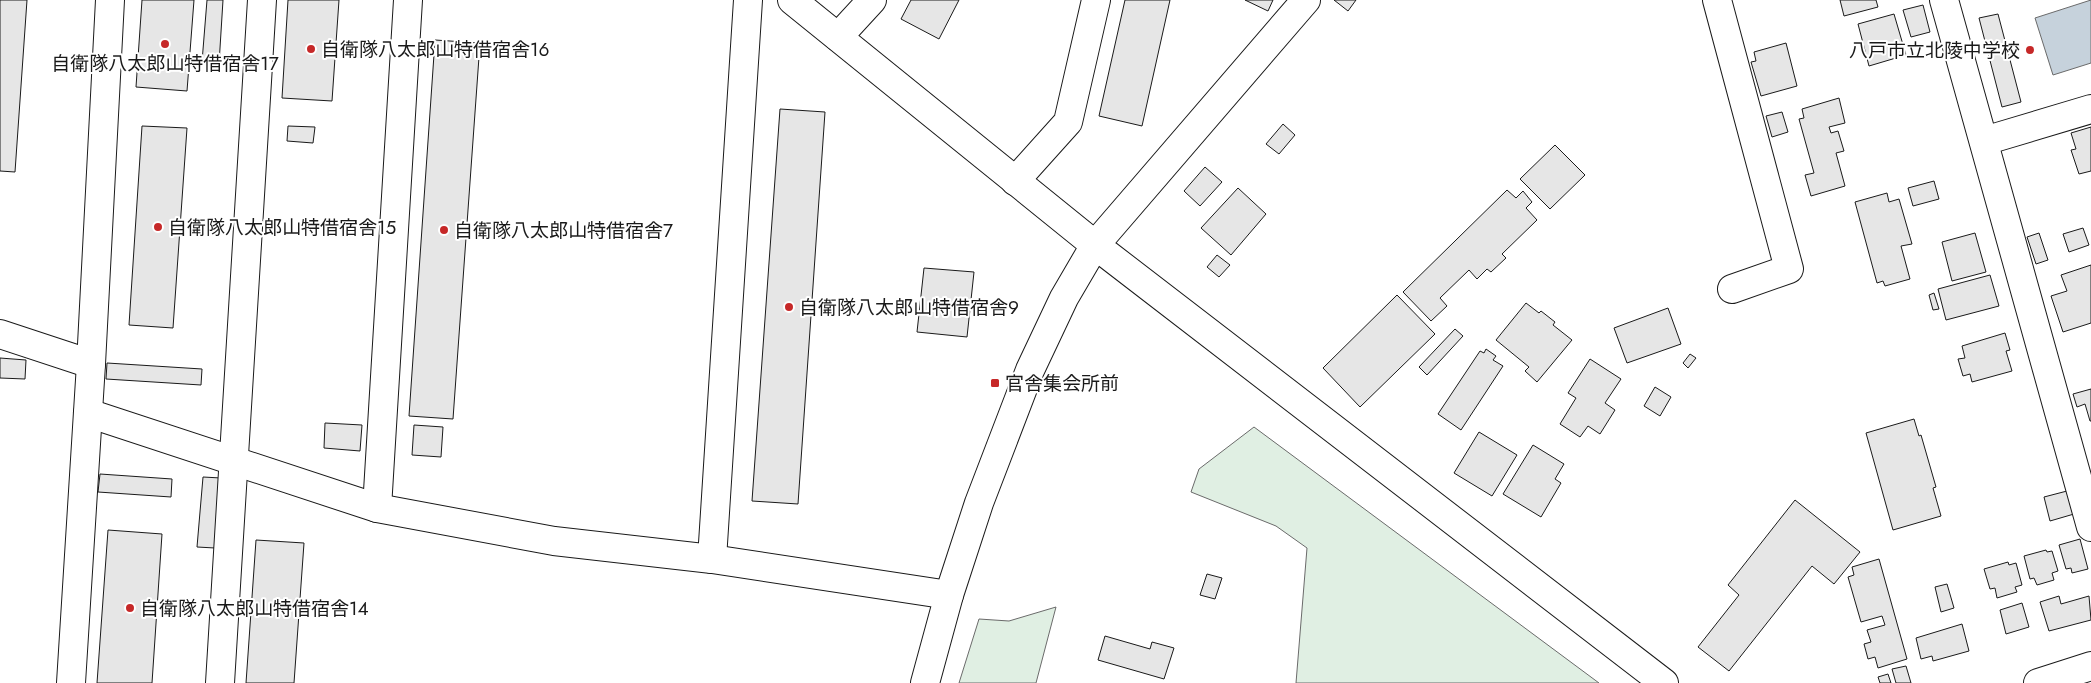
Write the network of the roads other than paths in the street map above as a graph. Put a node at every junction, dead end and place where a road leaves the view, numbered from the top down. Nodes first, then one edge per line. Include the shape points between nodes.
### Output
1 (110, 0) edge
2 (262, 0) edge
3 (408, 0) edge
4 (748, 0) edge
5 (792, 0) edge
6 (872, 0) edge
7 (1096, 0) edge
8 (1306, 0) edge
9 (1717, 0) edge
10 (1944, 0) edge
11 (838, 37) junction
12 (2091, 109) edge
13 (1984, 141) junction
14 (1015, 181) junction
15 (1095, 246) junction
16 (1732, 289) dead end
17 (0, 334) edge
18 (91, 364) junction
19 (88, 413) junction
20 (234, 462) junction
21 (377, 508) junction
22 (2091, 527) edge
23 (712, 559) junction
24 (949, 595) junction
25 (2091, 666) edge
26 (71, 683) edge
27 (220, 683) edge
28 (925, 683) edge
29 (1664, 683) edge
30 (2038, 683) edge

1 - 18 street
2 - 20 street
3 - 21 street
4 - 23 street
5 - 11 street
6 - 11 street
7 - 14 street via 1068,122
8 - 15 street
9 - 16 street via 1789,269
10 - 13 street
11 - 14 street
12 - 13 street
13 - 22 street
14 - 15 street
15 - 24 street via 1064,298 1030,370
15 - 29 street
17 - 18 street
18 - 19 street
19 - 20 street
19 - 26 street
20 - 21 street
20 - 27 street
21 - 23 street via 554,541
23 - 24 street
24 - 28 street
25 - 30 street

